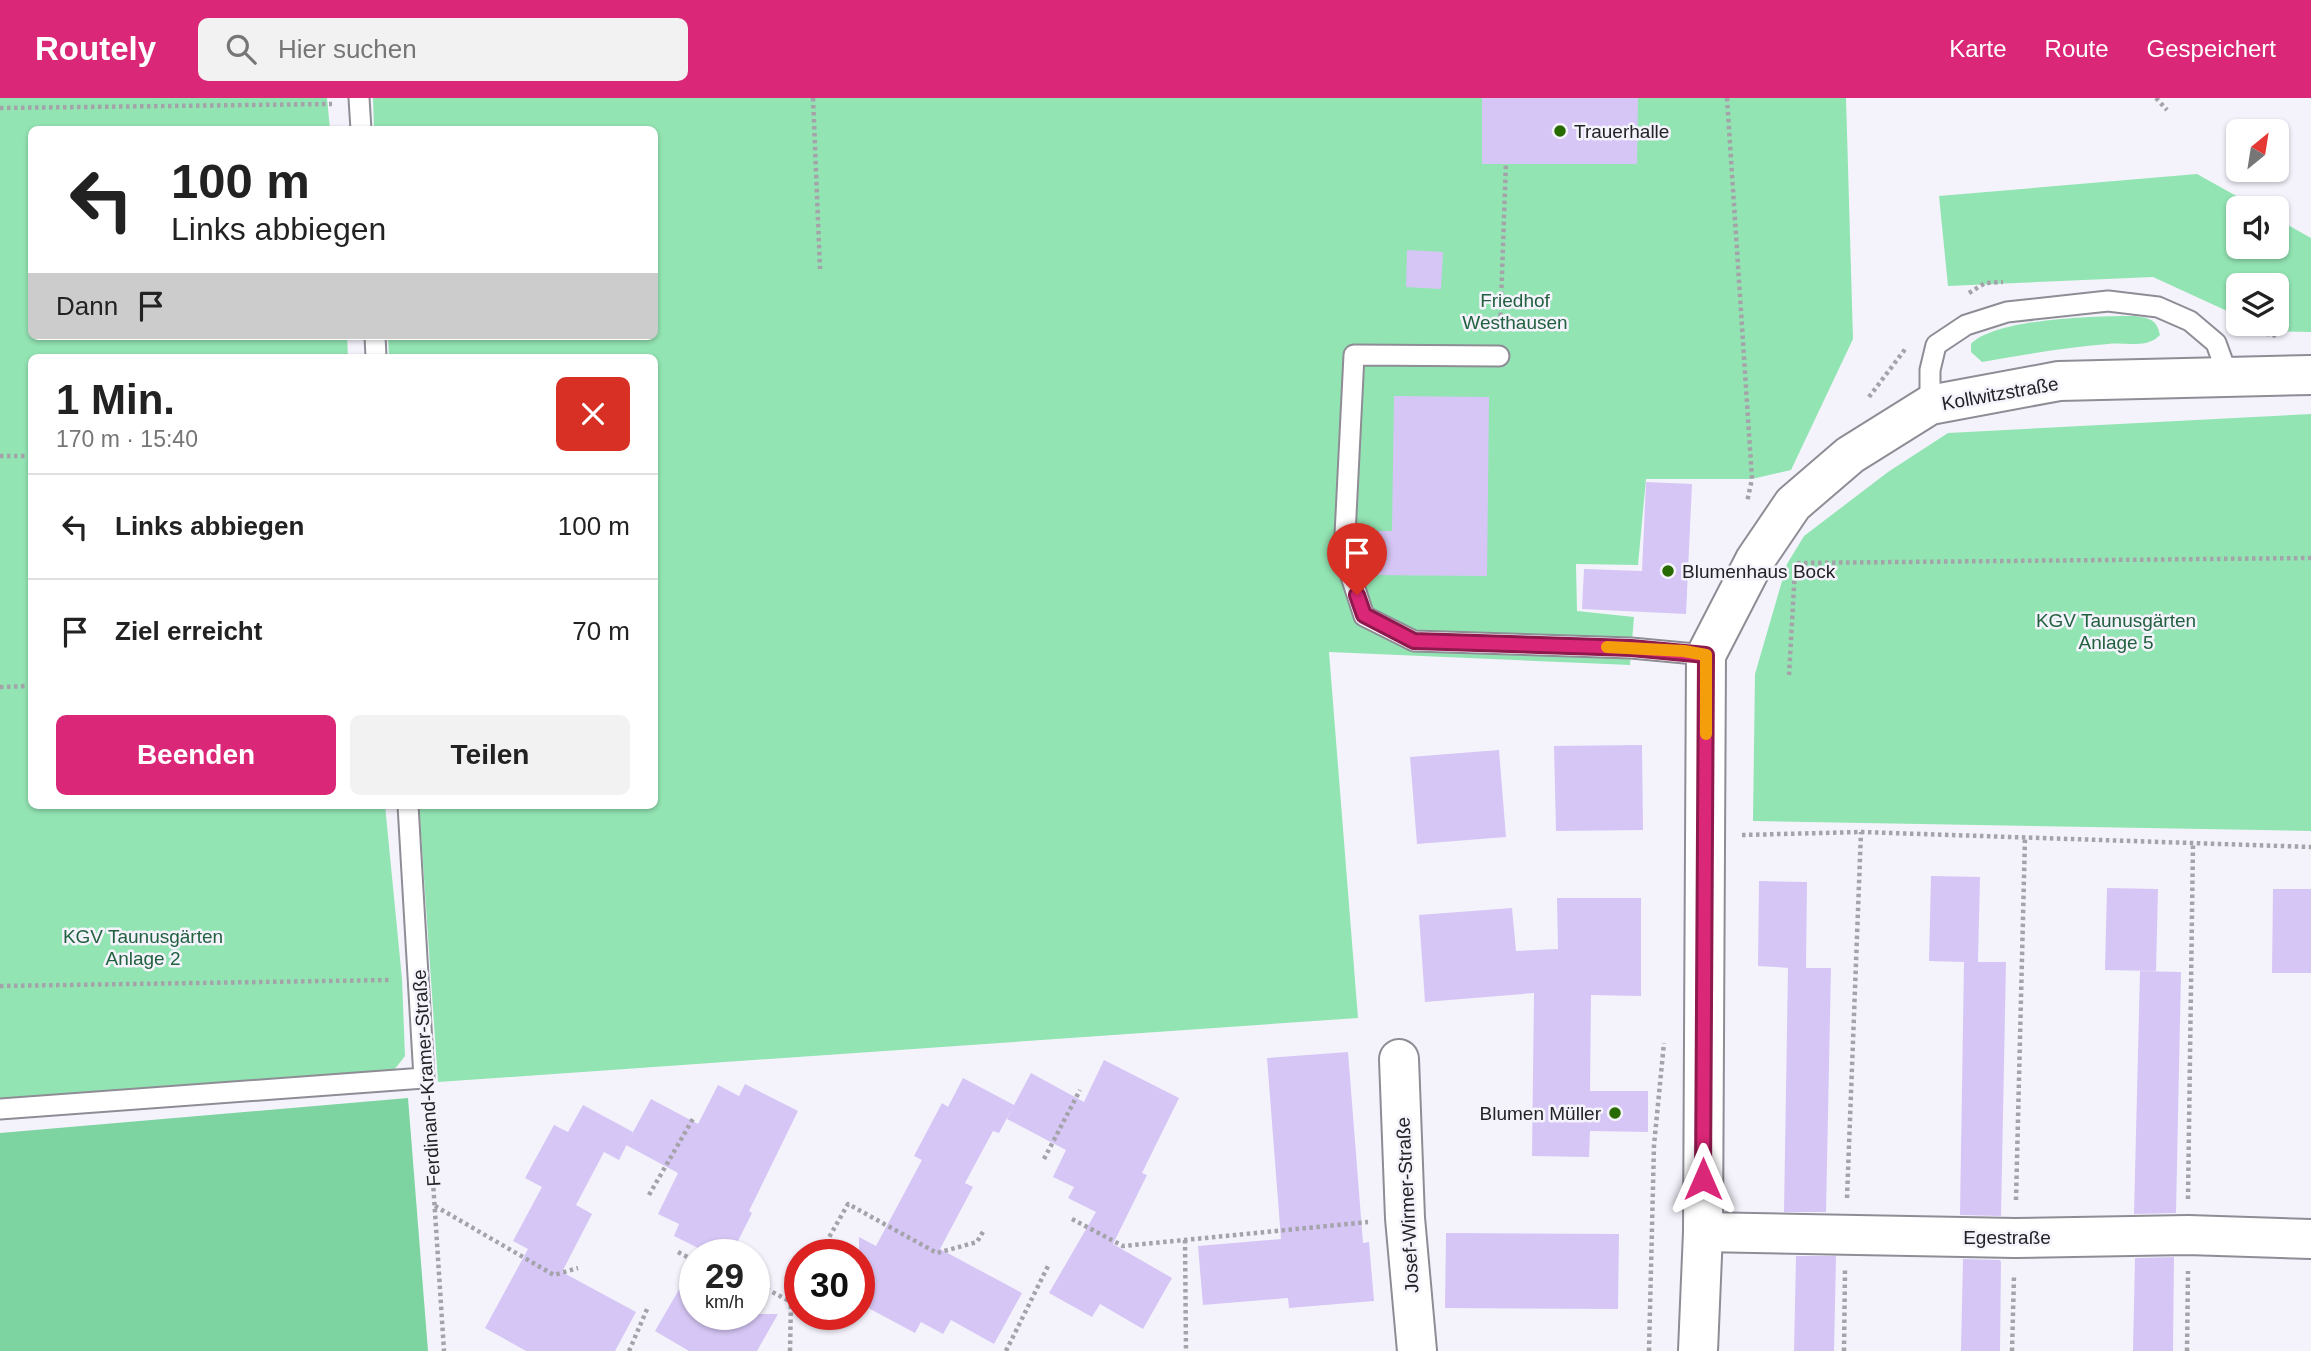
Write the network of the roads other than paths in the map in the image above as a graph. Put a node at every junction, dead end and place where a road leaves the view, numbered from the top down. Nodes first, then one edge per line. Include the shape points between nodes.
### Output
1 (359, 100) edge
2 (361, 126) edge
3 (1499, 356) road end
4 (2311, 374) edge
5 (2229, 379) junction
6 (1930, 405) junction
7 (1706, 655) junction
8 (408, 809) edge
9 (1399, 1059) dead end
10 (0, 1109) edge
11 (1703, 1232) junction
12 (2311, 1239) edge
13 (1417, 1351) edge
14 (1698, 1351) edge

1 - 2 lane
3 - 7 lane via 1354,355 1344,555 1364,615 1414,641
4 - 5 street, Kollwitzstraße
5 - 6 street, Kollwitzstraße via 2059,382
5 - 6 lane via 2216,343 2190,321 2158,307 2108,301 2060,304 1987,318 1966,325 1936,345
6 - 7 street, Kollwitzstraße via 1850,455 1793,504 1755,560
7 - 11 street, Kollwitzstraße
8 - 10 lane, Ferdinand-Kramer-Straße via 424,1078
9 - 13 street, Josef-Wirmer-Straße via 1405,1218
11 - 12 street, Egestraße
11 - 14 street, Kollwitzstraße

